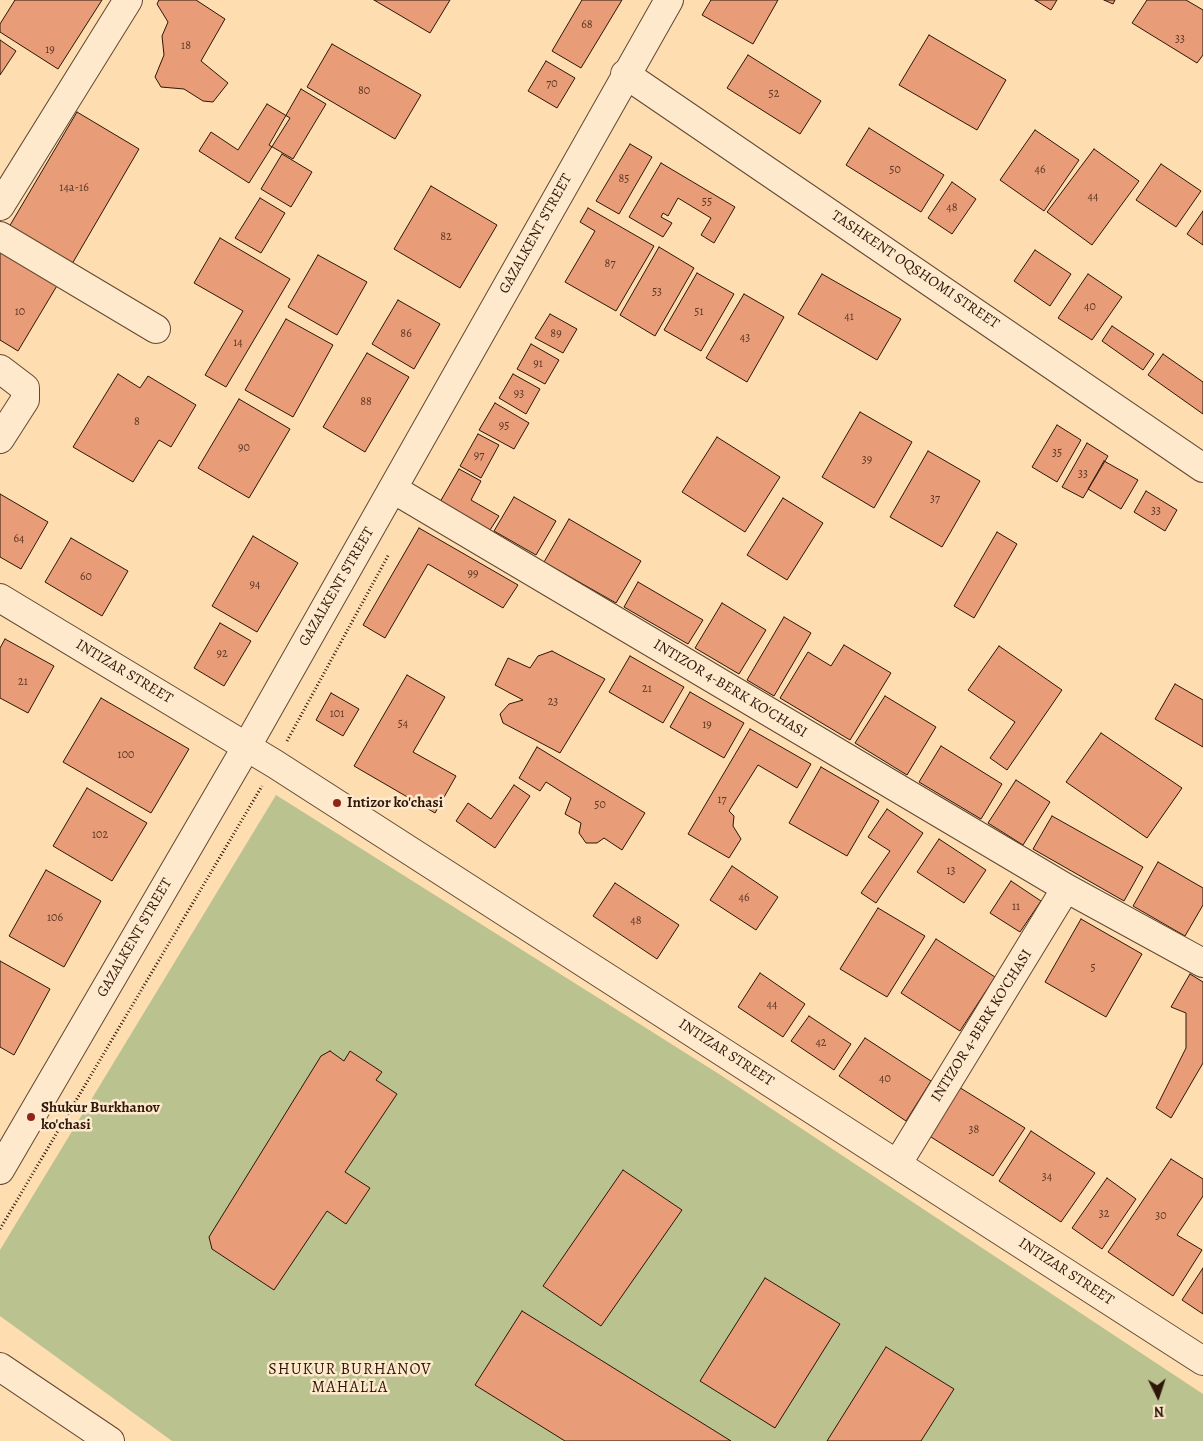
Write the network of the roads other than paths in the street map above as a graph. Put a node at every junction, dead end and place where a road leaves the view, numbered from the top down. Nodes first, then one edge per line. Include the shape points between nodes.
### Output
1 (128, 0) edge
2 (669, 0) edge
3 (625, 74) junction
4 (0, 206) edge
5 (0, 236) edge
6 (156, 329) dead end
7 (0, 369) edge
8 (0, 440) edge
9 (1203, 468) edge
10 (393, 489) junction
11 (0, 598) edge
12 (247, 746) junction
13 (1066, 888) junction
14 (1203, 963) edge
15 (898, 1163) junction
16 (0, 1170) edge
17 (1203, 1361) edge
18 (0, 1367) edge
19 (110, 1441) edge

1 - 4 street
2 - 3 street, GAZALKENT STREET
3 - 9 street, TАSHKENT OQSHOMI STREET
3 - 10 street, GAZALKENT STREET
5 - 6 street
7 - 8 street via 25,388 25,400
10 - 12 street, GAZALKENT STREET
10 - 13 street, INTIZOR 4-BERK KO'CHASI
11 - 12 street, INTIZAR STREET
12 - 15 street, INTIZАR STREET
12 - 16 street, GAZALKENT STREET
13 - 14 street, INTIZOR 4-BERK KO'CHASI
13 - 15 street, INTIZOR 4-BERK KO'CHASI
15 - 17 street, INTIZАR STREET
18 - 19 street

